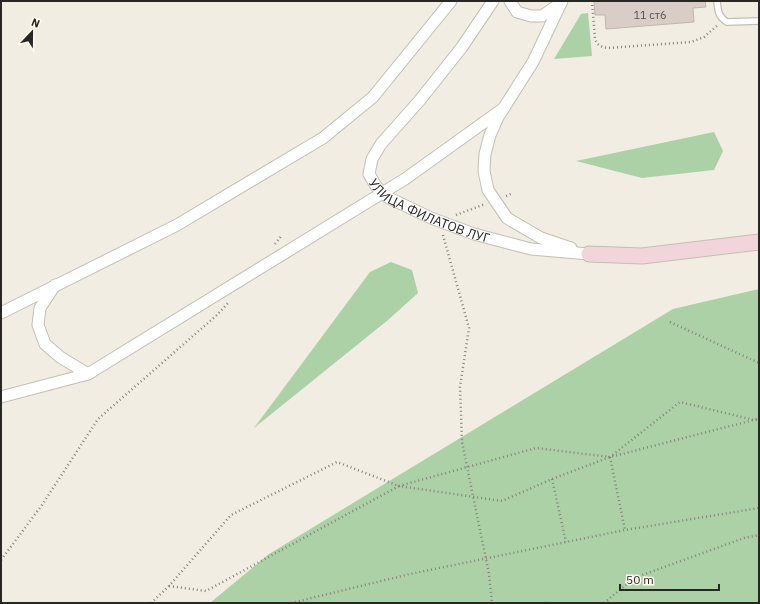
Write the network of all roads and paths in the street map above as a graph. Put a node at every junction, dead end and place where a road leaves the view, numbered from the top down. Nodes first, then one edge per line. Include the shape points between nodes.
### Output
1 (451, 1) edge
2 (493, 1) edge
3 (510, 1) edge
4 (592, 1) edge
5 (717, 1) edge
6 (562, 2) edge
7 (723, 20) junction
8 (759, 21) edge
9 (504, 108) junction
10 (513, 193) dead end
11 (495, 200) junction
12 (440, 221) junction
13 (282, 235) dead end
14 (759, 242) edge
15 (272, 248) dead end
16 (589, 254) junction
17 (56, 285) junction
18 (232, 297) dead end
19 (1, 313) edge
20 (670, 322) dead end
21 (759, 363) edge
22 (88, 374) junction
23 (1, 397) edge
24 (759, 419) edge
25 (754, 420) junction
26 (610, 457) junction
27 (467, 467) junction
28 (552, 478) junction
29 (398, 486) junction
30 (759, 508) edge
31 (625, 530) junction
32 (759, 535) edge
33 (566, 542) junction
34 (486, 559) junction
35 (1, 560) edge
36 (169, 586) junction
37 (151, 603) edge
38 (291, 603) edge
39 (492, 603) edge
40 (604, 603) edge

1 - 17 street via 373,97 323,138 177,224
2 - 12 street, УЛИЦА ФИЛАТОВ ЛУГ via 462,47 381,144 370,166 369,174 387,197
3 - 6 street via 517,12 531,16 542,16
4 - 7 path via 594,39 599,46 608,48 691,42 704,37
5 - 7 lane via 718,13
6 - 9 street, УЛИЦА ФИЛАТОВ ЛУГ via 533,62
7 - 8 lane via 732,23
9 - 11 street, УЛИЦА ФИЛАТОВ ЛУГ via 490,135 485,154 484,171 488,190
9 - 22 street via 405,178
10 - 11 path
11 - 12 path
11 - 16 street, УЛИЦА ФИЛАТОВ ЛУГ via 507,218 541,238
12 - 16 street, УЛИЦА ФИЛАТОВ ЛУГ via 474,234 531,249
12 - 27 path via 469,328 460,387 462,442
13 - 15 path
14 - 16 street, УЛИЦА ФИЛАТОВ ЛУГ via 642,256
17 - 19 street
17 - 22 street via 40,308 38,325 45,344 60,357
18 - 35 path via 217,315 98,419 42,505
20 - 21 path
22 - 23 street
24 - 25 path
25 - 26 path
25 - 26 path via 680,402
26 - 27 path via 536,448
26 - 28 path
26 - 31 path
27 - 29 path
27 - 34 path
28 - 29 path via 502,501
28 - 33 path
29 - 36 path via 206,590
29 - 36 path via 337,462 231,515
30 - 31 path
31 - 33 path
32 - 40 path via 744,538 634,578
33 - 34 path
34 - 38 path via 410,574
34 - 39 path
36 - 37 path

